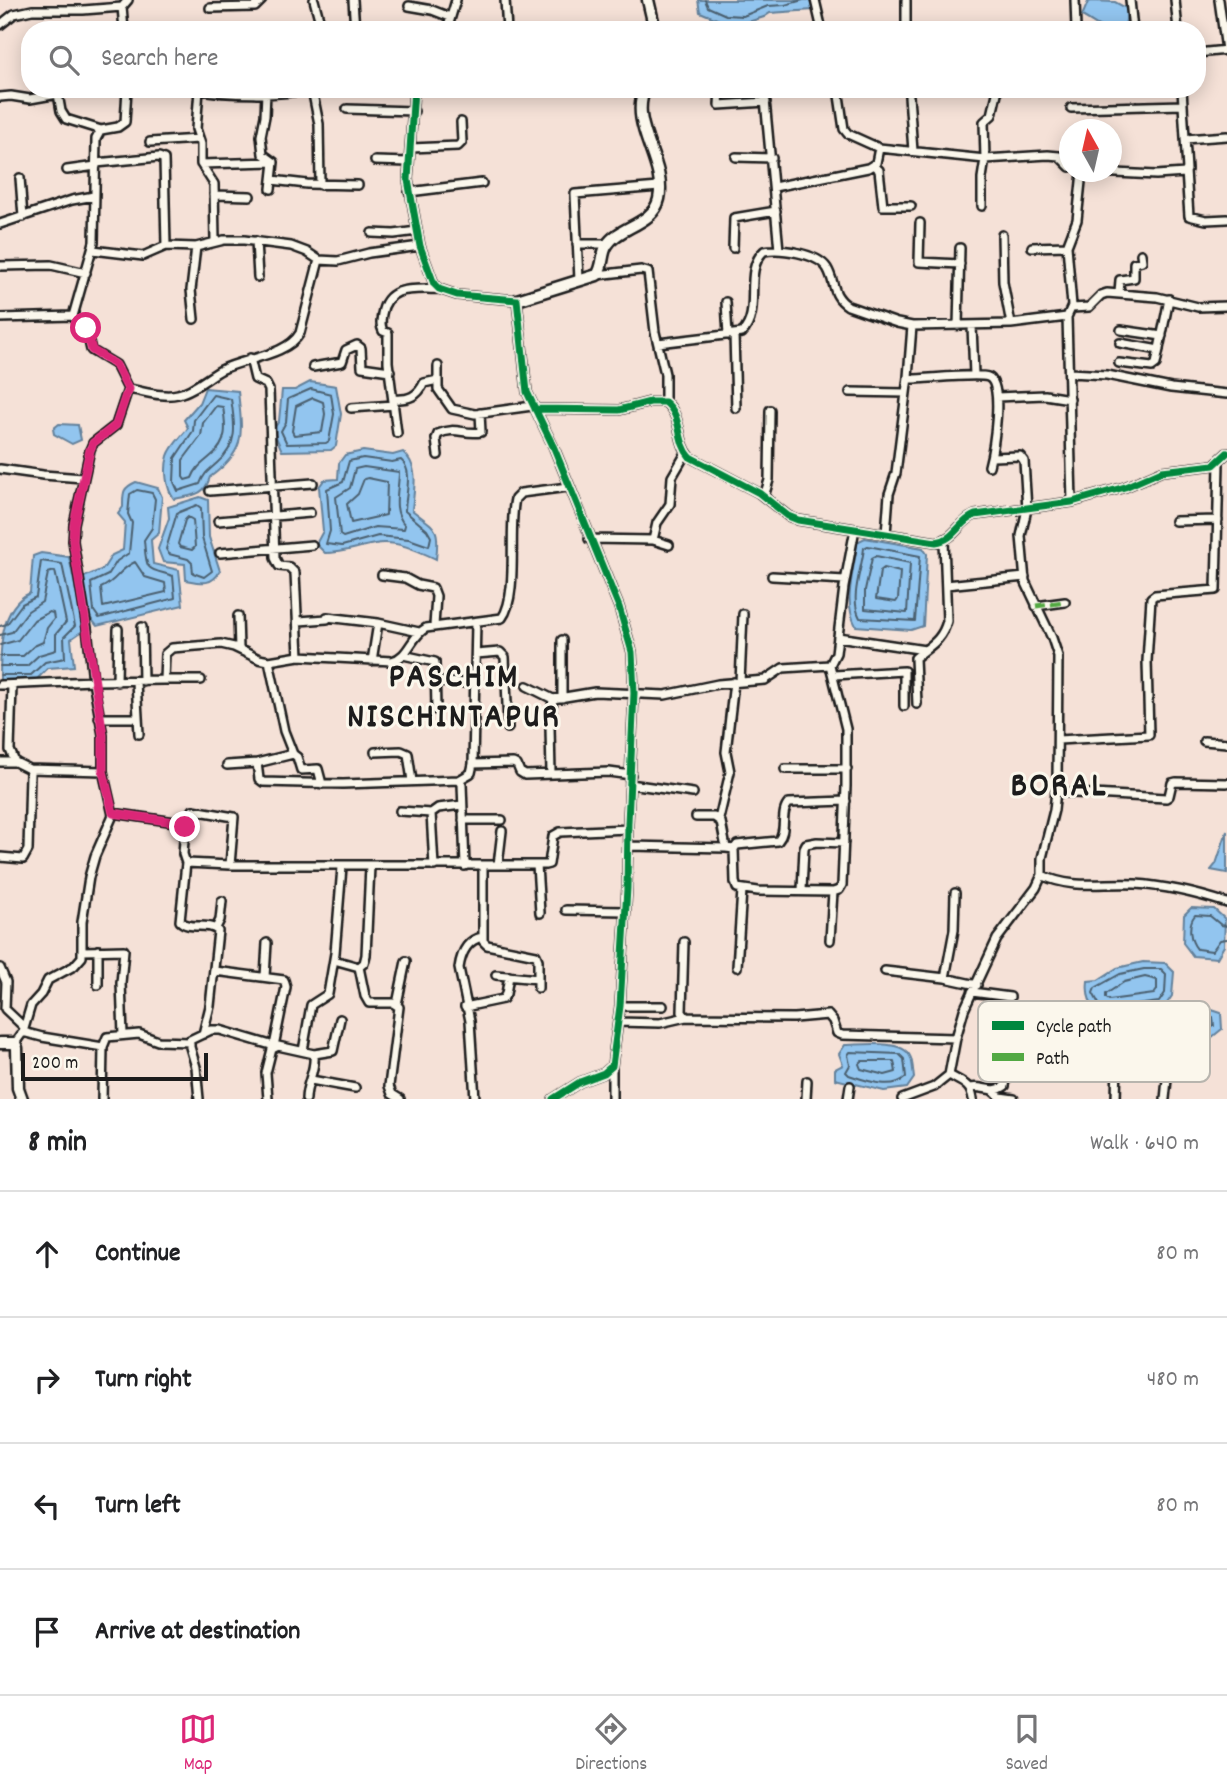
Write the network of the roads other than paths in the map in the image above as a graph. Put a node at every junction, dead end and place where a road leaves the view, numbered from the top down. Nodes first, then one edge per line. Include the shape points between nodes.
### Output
1 (262, 0) edge
2 (314, 0) edge
3 (353, 0) edge
4 (456, 0) edge
5 (506, 0) edge
6 (648, 0) edge
7 (815, 0) edge
8 (906, 0) edge
9 (1075, 0) edge
10 (1130, 0) edge
11 (1175, 0) edge
12 (1219, 0) edge
13 (125, 3) edge
14 (409, 6) dead end
15 (210, 8) dead end
16 (450, 17) junction
17 (124, 21) edge
18 (320, 21) edge
19 (354, 21) edge
20 (449, 21) edge
21 (507, 21) edge
22 (653, 21) edge
23 (820, 21) edge
24 (906, 21) edge
25 (1076, 21) edge
26 (1132, 21) edge
27 (1177, 21) edge
28 (0, 25) edge
29 (1226, 50) edge
30 (1206, 52) edge
31 (0, 97) edge
32 (21, 98) edge
33 (59, 98) edge
34 (126, 98) edge
35 (197, 98) edge
36 (265, 98) edge
37 (313, 98) edge
38 (414, 98) edge
39 (641, 98) edge
40 (719, 98) edge
41 (765, 98) edge
42 (839, 98) edge
43 (909, 98) edge
44 (996, 98) edge
45 (1183, 98) edge
46 (766, 102) junction
47 (1183, 105) junction
48 (1071, 108) dead end
49 (347, 109) dead end
50 (414, 111) junction
51 (461, 122) dead end
52 (101, 130) junction
53 (1227, 136) edge
54 (199, 139) junction
55 (1185, 139) junction
56 (150, 142) dead end
57 (411, 148) junction
58 (879, 148) junction
59 (914, 151) junction
60 (1059, 156) edge
61 (736, 158) dead end
62 (772, 159) junction
63 (985, 159) junction
64 (375, 161) dead end
65 (409, 162) junction
66 (274, 163) junction
67 (96, 164) junction
68 (201, 164) junction
69 (874, 166) junction
70 (67, 170) dead end
71 (1186, 171) junction
72 (1122, 173) edge
73 (20, 178) dead end
74 (1081, 182) edge
75 (482, 183) dead end
76 (320, 185) junction
77 (358, 185) dead end
78 (659, 187) junction
79 (774, 187) junction
80 (409, 192) junction
81 (214, 195) junction
82 (94, 196) junction
83 (250, 196) dead end
84 (911, 206) dead end
85 (982, 206) dead end
86 (776, 211) junction
87 (23, 217) junction
88 (1227, 219) edge
89 (920, 223) dead end
90 (0, 224) edge
91 (417, 231) junction
92 (372, 233) dead end
93 (1002, 236) dead end
94 (215, 241) junction
95 (256, 241) junction
96 (577, 244) junction
97 (608, 244) junction
98 (166, 246) junction
99 (420, 246) junction
100 (1067, 246) junction
101 (196, 247) junction
102 (1032, 247) dead end
103 (733, 248) dead end
104 (960, 248) dead end
105 (93, 250) junction
106 (779, 250) junction
107 (1141, 254) dead end
108 (319, 261) junction
109 (960, 264) junction
110 (0, 266) edge
111 (86, 273) junction
112 (597, 275) junction
113 (258, 277) dead end
114 (579, 280) junction
115 (439, 289) junction
116 (1119, 293) junction
117 (1169, 299) junction
118 (517, 300) junction
119 (726, 302) dead end
120 (1227, 306) edge
121 (1072, 308) junction
122 (73, 316) junction
123 (1067, 317) junction
124 (0, 318) edge
125 (194, 319) dead end
126 (1011, 324) junction
127 (912, 326) junction
128 (958, 326) junction
129 (972, 326) junction
130 (1121, 330) dead end
131 (731, 335) junction
132 (1162, 336) junction
133 (658, 343) junction
134 (1120, 343) dead end
135 (1159, 350) junction
136 (250, 358) junction
137 (1119, 363) dead end
138 (438, 366) dead end
139 (313, 367) dead end
140 (390, 371) junction
141 (1070, 373) junction
142 (974, 375) junction
143 (908, 377) junction
144 (438, 380) junction
145 (128, 389) junction
146 (850, 392) dead end
147 (906, 393) junction
148 (1227, 394) edge
149 (997, 397) junction
150 (1070, 399) junction
151 (394, 402) junction
152 (665, 402) junction
153 (533, 407) junction
154 (351, 408) dead end
155 (736, 408) dead end
156 (770, 410) dead end
157 (480, 414) junction
158 (397, 433) dead end
159 (686, 453) junction
160 (1227, 453) edge
161 (438, 455) dead end
162 (1219, 463) junction
163 (0, 469) edge
164 (83, 478) junction
165 (313, 482) dead end
166 (271, 485) junction
167 (568, 487) junction
168 (210, 491) dead end
169 (764, 497) junction
170 (1072, 502) junction
171 (1027, 509) junction
172 (310, 513) dead end
173 (273, 517) junction
174 (1218, 520) junction
175 (218, 521) dead end
176 (1175, 521) dead end
177 (855, 529) junction
178 (886, 534) junction
179 (589, 539) junction
180 (653, 540) junction
181 (943, 541) junction
182 (312, 545) dead end
183 (668, 545) dead end
184 (275, 548) junction
185 (220, 553) dead end
186 (382, 575) dead end
187 (772, 576) dead end
188 (1025, 577) junction
189 (845, 580) junction
190 (946, 586) junction
191 (1065, 602) dead end
192 (1036, 606) junction
193 (743, 614) dead end
194 (238, 616) dead end
195 (299, 621) junction
196 (476, 622) junction
197 (378, 623) junction
198 (434, 626) junction
199 (142, 627) dead end
200 (118, 629) dead end
201 (419, 632) junction
202 (838, 637) junction
203 (562, 640) dead end
204 (239, 649) junction
205 (925, 650) junction
206 (477, 654) junction
207 (403, 655) junction
208 (299, 656) junction
209 (270, 661) junction
210 (372, 661) junction
211 (830, 665) junction
212 (834, 675) junction
213 (164, 680) junction
214 (201, 680) dead end
215 (93, 681) junction
216 (117, 681) junction
217 (140, 681) junction
218 (437, 682) junction
219 (737, 682) junction
220 (475, 683) junction
221 (0, 685) edge
222 (12, 685) junction
223 (527, 686) dead end
224 (634, 693) junction
225 (562, 698) junction
226 (553, 699) junction
227 (917, 704) dead end
228 (904, 706) dead end
229 (436, 710) dead end
230 (99, 718) junction
231 (138, 718) junction
232 (508, 728) dead end
233 (139, 734) dead end
234 (1058, 740) junction
235 (1204, 741) dead end
236 (1227, 743) edge
237 (375, 752) dead end
238 (293, 754) junction
239 (0, 762) edge
240 (15, 762) junction
241 (257, 763) junction
242 (473, 764) junction
243 (227, 765) dead end
244 (29, 769) junction
245 (785, 769) dead end
246 (847, 769) junction
247 (103, 771) junction
248 (551, 774) junction
249 (631, 779) junction
250 (459, 780) junction
251 (412, 781) junction
252 (1227, 783) edge
253 (322, 784) junction
254 (1056, 792) junction
255 (694, 793) dead end
256 (846, 801) junction
257 (462, 805) junction
258 (193, 810) dead end
259 (400, 811) dead end
260 (113, 813) junction
261 (431, 813) junction
262 (696, 817) dead end
263 (719, 819) junction
264 (463, 820) junction
265 (502, 820) dead end
266 (628, 829) junction
267 (502, 831) dead end
268 (844, 843) junction
269 (629, 846) junction
270 (730, 848) junction
271 (0, 857) edge
272 (186, 863) junction
273 (230, 865) junction
274 (498, 865) junction
275 (537, 865) junction
276 (370, 866) junction
277 (434, 866) junction
278 (465, 866) junction
279 (483, 866) junction
280 (342, 867) junction
281 (1042, 875) junction
282 (742, 890) junction
283 (802, 890) junction
284 (834, 892) junction
285 (955, 893) dead end
286 (222, 901) dead end
287 (1227, 903) edge
288 (566, 909) dead end
289 (625, 911) junction
290 (540, 913) dead end
291 (216, 928) junction
292 (482, 937) junction
293 (830, 940) dead end
294 (684, 942) dead end
295 (267, 943) dead end
296 (98, 950) junction
297 (83, 951) junction
298 (334, 960) junction
299 (406, 961) dead end
300 (359, 967) junction
301 (737, 967) dead end
302 (0, 968) edge
303 (215, 971) junction
304 (885, 971) dead end
305 (496, 975) dead end
306 (509, 976) junction
307 (265, 977) junction
308 (945, 978) junction
309 (98, 985) dead end
310 (977, 985) junction
311 (972, 992) junction
312 (1010, 997) dead end
313 (397, 1004) junction
314 (620, 1006) junction
315 (663, 1006) dead end
316 (465, 1007) junction
317 (685, 1017) junction
318 (340, 1019) dead end
319 (618, 1022) junction
320 (23, 1030) junction
321 (203, 1034) junction
322 (123, 1035) junction
323 (956, 1038) junction
324 (190, 1042) junction
325 (0, 1043) edge
326 (15, 1043) junction
327 (274, 1046) junction
328 (103, 1047) junction
329 (303, 1051) junction
330 (314, 1054) junction
331 (612, 1066) junction
332 (949, 1075) junction
333 (311, 1080) junction
334 (807, 1081) dead end
335 (1006, 1082) edge
336 (850, 1086) dead end
337 (355, 1088) dead end
338 (971, 1088) junction
339 (993, 1091) junction
340 (22, 1099) edge
341 (102, 1099) edge
342 (199, 1099) edge
343 (268, 1099) edge
344 (306, 1099) edge
345 (400, 1099) edge
346 (475, 1099) edge
347 (553, 1099) edge
348 (612, 1099) edge
349 (806, 1099) edge
350 (848, 1099) edge
351 (902, 1099) edge
352 (973, 1099) edge
353 (1014, 1099) edge

1 - 15 street via 254,7
2 - 18 street
3 - 19 street
4 - 16 street
5 - 21 street
6 - 22 main road
7 - 23 street
8 - 24 street
9 - 25 street
10 - 26 street
11 - 27 street
12 - 29 street
13 - 17 street
13 - 28 street via 83,10 32,10 14,14
14 - 16 street
16 - 20 street
29 - 30 street
31 - 32 street
33 - 52 street via 66,119
34 - 52 street via 125,122
35 - 54 street
36 - 66 street via 260,144 262,154
37 - 76 street via 319,124
38 - 50 street
39 - 78 main road
40 - 46 street via 719,106
41 - 46 street
42 - 58 street via 844,129
43 - 59 street
44 - 63 street via 985,122
45 - 47 street
46 - 62 street
47 - 48 street
47 - 55 street
49 - 50 street
50 - 57 street
51 - 57 street via 458,146
52 - 67 street via 96,139
53 - 55 street
54 - 56 street
54 - 68 street
55 - 71 street
57 - 65 street
58 - 59 street
58 - 69 street
59 - 63 street
60 - 63 street
61 - 62 street
62 - 79 street
63 - 85 street
64 - 65 street
65 - 80 street
66 - 68 street
66 - 76 street via 272,184
67 - 70 street
67 - 82 street
67 - 98 street via 164,159
68 - 81 street via 213,179
69 - 79 street
69 - 84 street via 879,170 883,206
71 - 72 street
71 - 88 street via 1189,216
73 - 87 street
74 - 100 street via 1078,216
75 - 80 street
76 - 77 street
78 - 96 street via 575,194
78 - 97 main road via 655,209
79 - 86 street
80 - 91 street
81 - 83 street
81 - 94 street
82 - 87 street
82 - 105 street
86 - 103 street via 734,218
86 - 106 street
87 - 90 street
89 - 109 street via 919,262
91 - 92 street
91 - 99 street
93 - 126 street via 1003,282
94 - 95 street
94 - 101 street
95 - 108 street via 291,246
95 - 113 street
96 - 97 street
96 - 114 street
97 - 112 main road
98 - 101 street
98 - 105 street via 138,256
99 - 108 street
99 - 115 street
100 - 102 street
100 - 121 street
101 - 125 street via 191,290
104 - 109 street
105 - 111 street
106 - 127 street via 826,265 834,290 848,306
106 - 131 street via 759,256 748,325 742,333
107 - 116 street via 1142,261 1134,262 1134,278 1120,280
108 - 136 street via 298,337 277,352
109 - 128 street
110 - 111 street via 51,265
111 - 122 street
112 - 114 main road
112 - 133 street via 648,272
114 - 118 main road
115 - 118 street
115 - 140 street via 403,291 385,300 380,325 388,333
116 - 117 street
116 - 121 street via 1104,293 1088,307
117 - 120 street via 1198,307
117 - 132 street
118 - 153 street via 525,380
119 - 131 street
121 - 123 street
122 - 124 street
122 - 145 street via 86,328 92,350 116,365
123 - 126 street
123 - 141 street
126 - 129 street
127 - 128 street
127 - 143 street
128 - 129 street
129 - 142 street
130 - 132 street
131 - 133 street
131 - 155 street
132 - 135 street
133 - 152 street
134 - 135 street
135 - 137 street via 1152,367
136 - 145 street via 178,394
136 - 166 street via 255,379 269,390
138 - 144 street
139 - 140 street via 342,362 346,350 358,345 362,367
140 - 151 street
141 - 148 street
141 - 150 street
142 - 143 street
142 - 149 street via 992,380
143 - 147 street
144 - 151 street via 424,383 420,392
144 - 157 street via 439,392 449,407
145 - 164 street via 116,425 93,443
146 - 147 street
147 - 178 street
149 - 150 street
149 - 171 street via 990,462 1022,457
150 - 170 street
151 - 154 street
151 - 158 street
152 - 153 street via 619,410
152 - 159 street via 673,408
153 - 157 street
153 - 167 street
156 - 169 street
157 - 161 street via 481,432 450,429 438,434
159 - 169 street
159 - 180 street via 672,477 670,504 657,523
160 - 162 street
162 - 170 street via 1162,471
162 - 174 street
163 - 164 street
164 - 215 street via 73,541
165 - 166 street
166 - 168 street
166 - 173 street
167 - 179 street
167 - 196 street via 521,493 515,499 506,612 502,618
169 - 177 street via 798,520
170 - 171 street
171 - 181 street via 971,516
171 - 188 street via 1021,536
172 - 173 street
173 - 175 street
173 - 184 street
174 - 176 street
174 - 234 street via 1216,590 1151,598 1149,735
177 - 178 street
177 - 189 street
178 - 181 street
179 - 180 street
179 - 224 street via 630,643
180 - 183 street
181 - 190 street
182 - 184 street
184 - 185 street
184 - 195 street via 276,563 295,573
186 - 198 street via 433,588
187 - 189 street
188 - 190 street
188 - 192 street
189 - 202 street
190 - 205 street via 944,633
191 - 192 street
192 - 234 street via 1058,656
193 - 219 street
194 - 204 street
195 - 197 street via 327,618
195 - 208 street
196 - 198 street
196 - 206 street
197 - 201 street
197 - 210 street
198 - 201 street
199 - 217 street
200 - 216 street
201 - 207 street
202 - 205 street
202 - 211 street
203 - 225 street
204 - 209 street
204 - 213 street via 221,644 172,648 165,654
205 - 227 street via 914,662
206 - 220 street
206 - 232 street via 500,652 505,657
207 - 210 street via 392,662
207 - 218 street via 435,662
208 - 209 street
208 - 210 street
209 - 238 street
211 - 212 street
211 - 219 street via 783,668 765,680
212 - 228 street via 904,671
212 - 246 street via 846,729
213 - 214 street
213 - 217 street
215 - 216 street
215 - 222 street
215 - 230 street
216 - 217 street
217 - 231 street
218 - 220 street
218 - 229 street
219 - 224 street via 665,695
219 - 263 street via 726,752 730,772
220 - 242 street
221 - 222 street
222 - 240 street via 10,750
223 - 226 street
224 - 225 street via 595,692
224 - 249 street
225 - 226 street
226 - 248 street
230 - 231 street
230 - 247 street
231 - 233 street
234 - 254 street
235 - 236 street
237 - 251 street via 408,754
238 - 241 street
238 - 253 street via 301,770 318,769
239 - 240 street
240 - 244 street
241 - 243 street
241 - 253 street via 263,782
242 - 248 street via 513,763 525,775
242 - 250 street via 471,773
244 - 247 street
244 - 271 street via 26,857
245 - 246 street
246 - 256 street
247 - 260 street
248 - 249 street via 609,772
249 - 255 street
249 - 266 street
250 - 251 street
250 - 257 street
251 - 253 street
252 - 254 street via 1175,782 1169,796 1163,798
254 - 281 street
256 - 268 street
256 - 270 street via 789,803 778,841
257 - 261 street
257 - 264 street
258 - 273 street via 234,817
259 - 261 street
260 - 272 street via 184,825
260 - 297 street via 91,865 82,922
261 - 277 street
262 - 263 street
263 - 270 street
264 - 265 street
264 - 278 street
266 - 269 street
266 - 275 street via 553,835 549,864
267 - 274 street
268 - 283 street via 806,844
268 - 284 street via 842,885
269 - 270 street
269 - 289 street
270 - 282 street via 735,882
272 - 273 street
272 - 291 street via 180,921 186,926
273 - 280 street
274 - 275 street
274 - 279 street
275 - 290 street
276 - 277 street
276 - 280 street
276 - 300 street via 366,955
277 - 278 street
278 - 279 street
279 - 292 street
280 - 298 street
281 - 287 street via 1067,884 1184,889
281 - 310 street via 1001,933
282 - 283 street
282 - 301 street
283 - 284 street
284 - 293 street
285 - 308 street
286 - 291 street
288 - 289 street
289 - 314 street
291 - 303 street
292 - 306 street via 487,945 536,955 538,983
292 - 316 street via 469,943 460,959
294 - 317 street via 681,1012
295 - 307 street
296 - 297 street
296 - 309 street
296 - 322 street via 122,949 125,953
297 - 320 street via 78,963 48,980 31,1005
298 - 300 street
298 - 329 street via 327,996 311,1005
299 - 313 street
300 - 313 street via 369,1003
302 - 320 street via 6,982 5,1009
303 - 307 street
303 - 321 street
304 - 308 street
305 - 306 street
306 - 316 street via 503,999
307 - 327 street via 286,984
308 - 310 street
310 - 311 street
311 - 312 street
311 - 323 street
313 - 345 street via 400,1011 389,1086
314 - 315 street
314 - 319 street
316 - 346 street
317 - 319 street via 660,1023
317 - 323 street via 828,1015 842,1035
318 - 330 street via 332,1051
319 - 331 street
320 - 326 street
320 - 328 street
321 - 324 street
321 - 327 street via 223,1030
322 - 324 street
322 - 328 street via 107,1037
323 - 332 street
324 - 342 street
325 - 326 main road
326 - 340 main road
327 - 329 street
327 - 343 street via 265,1073
328 - 341 street
329 - 330 street
330 - 333 street
331 - 347 street
331 - 348 street
332 - 338 street
332 - 351 street via 934,1087
333 - 337 street
333 - 344 street
334 - 349 street
335 - 339 street
336 - 350 street
338 - 339 street
338 - 352 street
339 - 353 street

